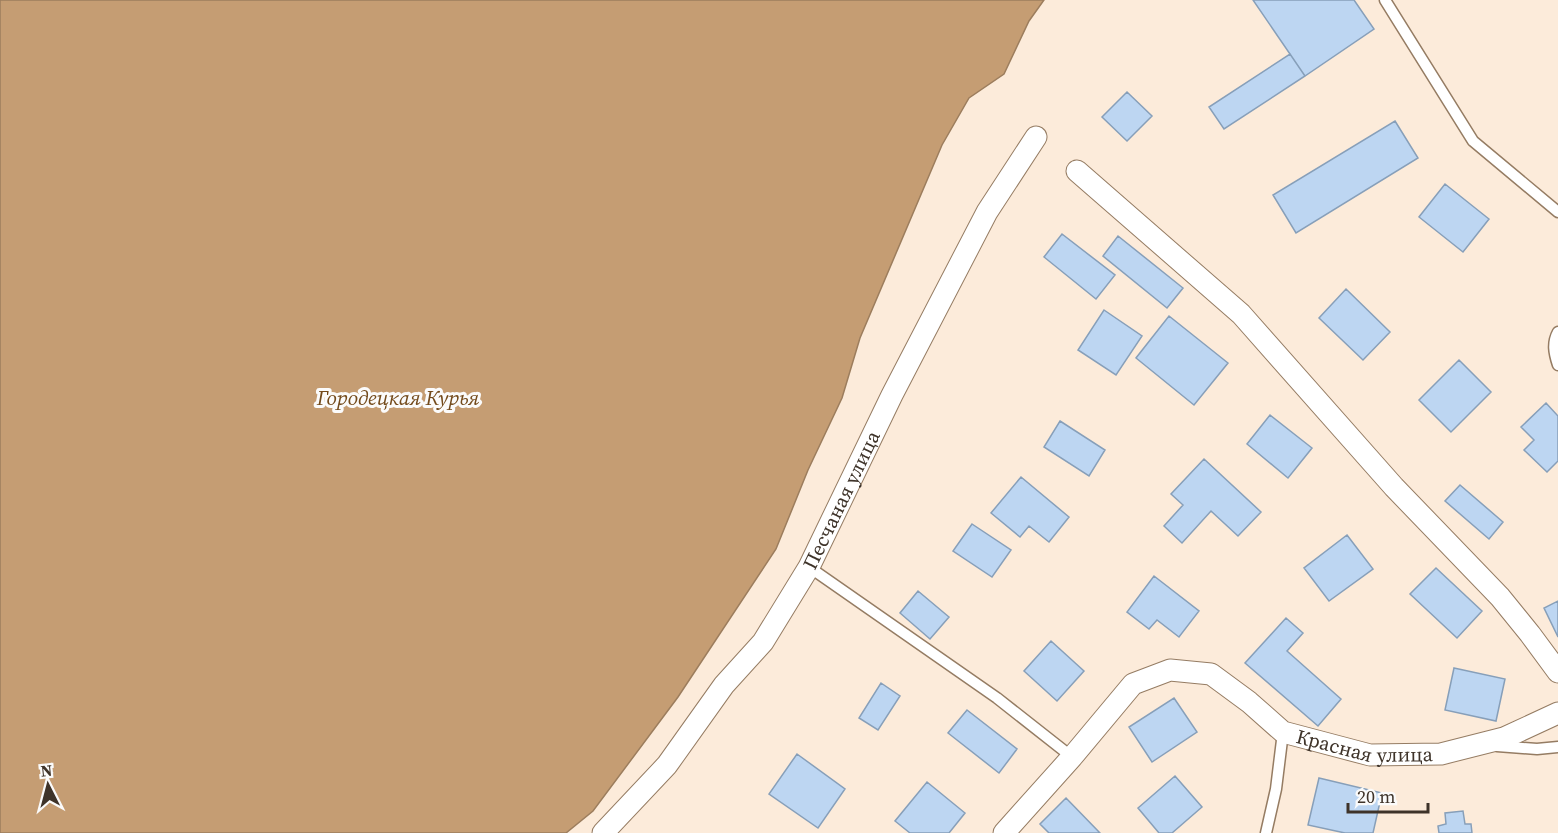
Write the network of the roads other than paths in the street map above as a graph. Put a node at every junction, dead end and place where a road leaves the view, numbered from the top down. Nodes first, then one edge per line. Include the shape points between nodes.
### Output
1 (1385, 0) edge
2 (1036, 137) dead end
3 (1077, 171) dead end
4 (1558, 212) edge
5 (1558, 332) edge
6 (1558, 365) edge
7 (809, 567) junction
8 (1558, 672) edge
9 (1558, 713) edge
10 (1283, 732) junction
11 (1479, 744) junction
12 (1558, 747) edge
13 (1072, 757) junction
14 (603, 833) edge
15 (1004, 833) edge
16 (1266, 833) edge

1 - 4 lane via 1473,141
2 - 7 street, Песчаная улица via 987,212
3 - 8 street via 1241,314 1394,487 1500,597
5 - 6 lane via 1553,352
7 - 13 lane via 997,698
7 - 14 street, Песчаная улица via 763,642 724,685 667,765
9 - 11 street, Красная улица via 1504,738
10 - 11 street, Красная улица via 1370,755 1441,754
10 - 13 street, Красная улица via 1211,674 1170,670 1133,684
10 - 16 lane
11 - 12 lane
13 - 15 street, Красная улица

